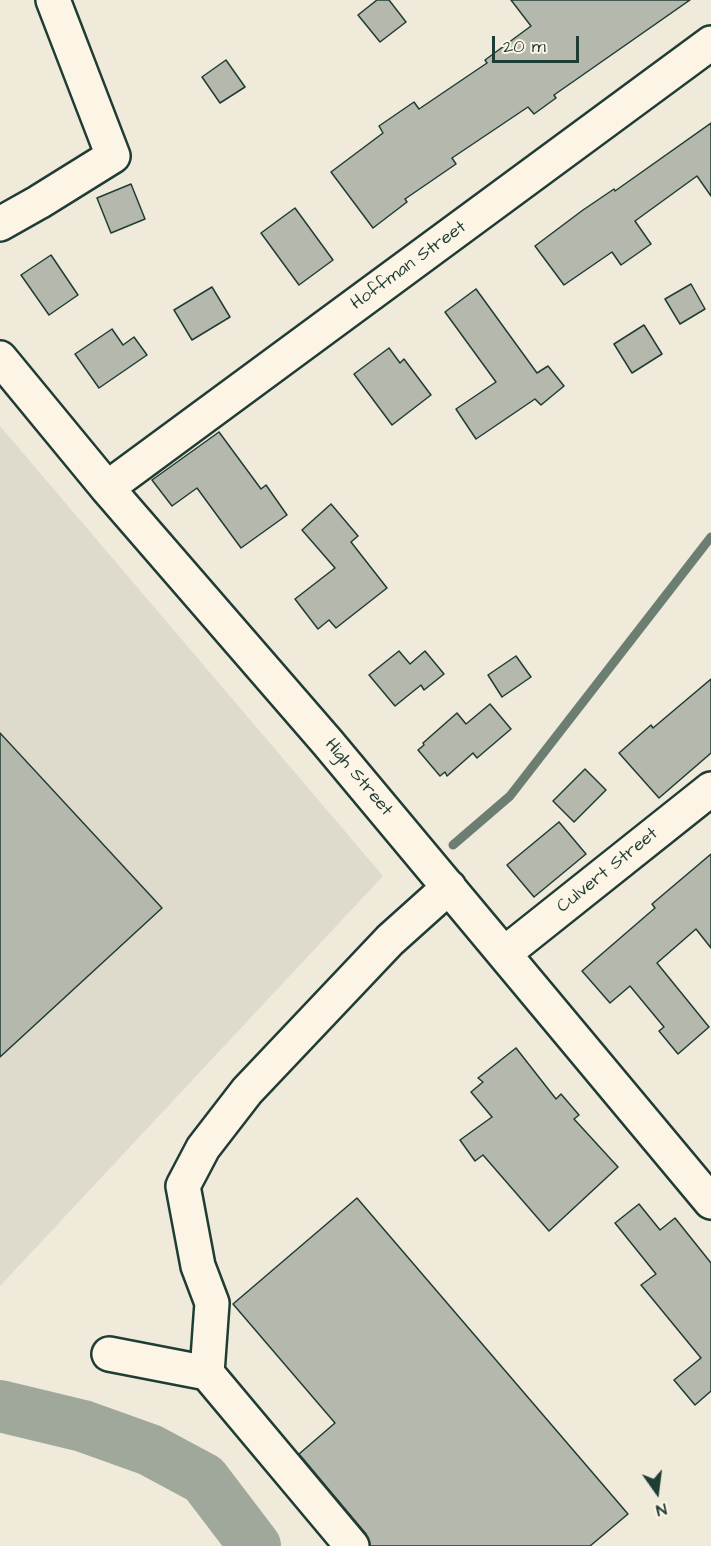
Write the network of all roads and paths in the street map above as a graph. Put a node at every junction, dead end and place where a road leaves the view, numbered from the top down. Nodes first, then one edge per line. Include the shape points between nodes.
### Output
1 (53, 0) edge
2 (711, 43) edge
3 (0, 224) edge
4 (0, 358) edge
5 (107, 488) junction
6 (711, 789) edge
7 (449, 887) junction
8 (505, 953) junction
9 (711, 1202) edge
10 (109, 1354) dead end
11 (207, 1373) junction
12 (352, 1546) edge

1 - 3 street via 113,156
2 - 5 street, Hoffman Street
4 - 5 street, High Street
5 - 7 street, High Street
6 - 8 street, Culvert Street
7 - 8 street, High Street
7 - 11 street via 390,940 247,1091 203,1148 183,1186 198,1266 212,1303
8 - 9 street, High Street
10 - 11 street
11 - 12 street

